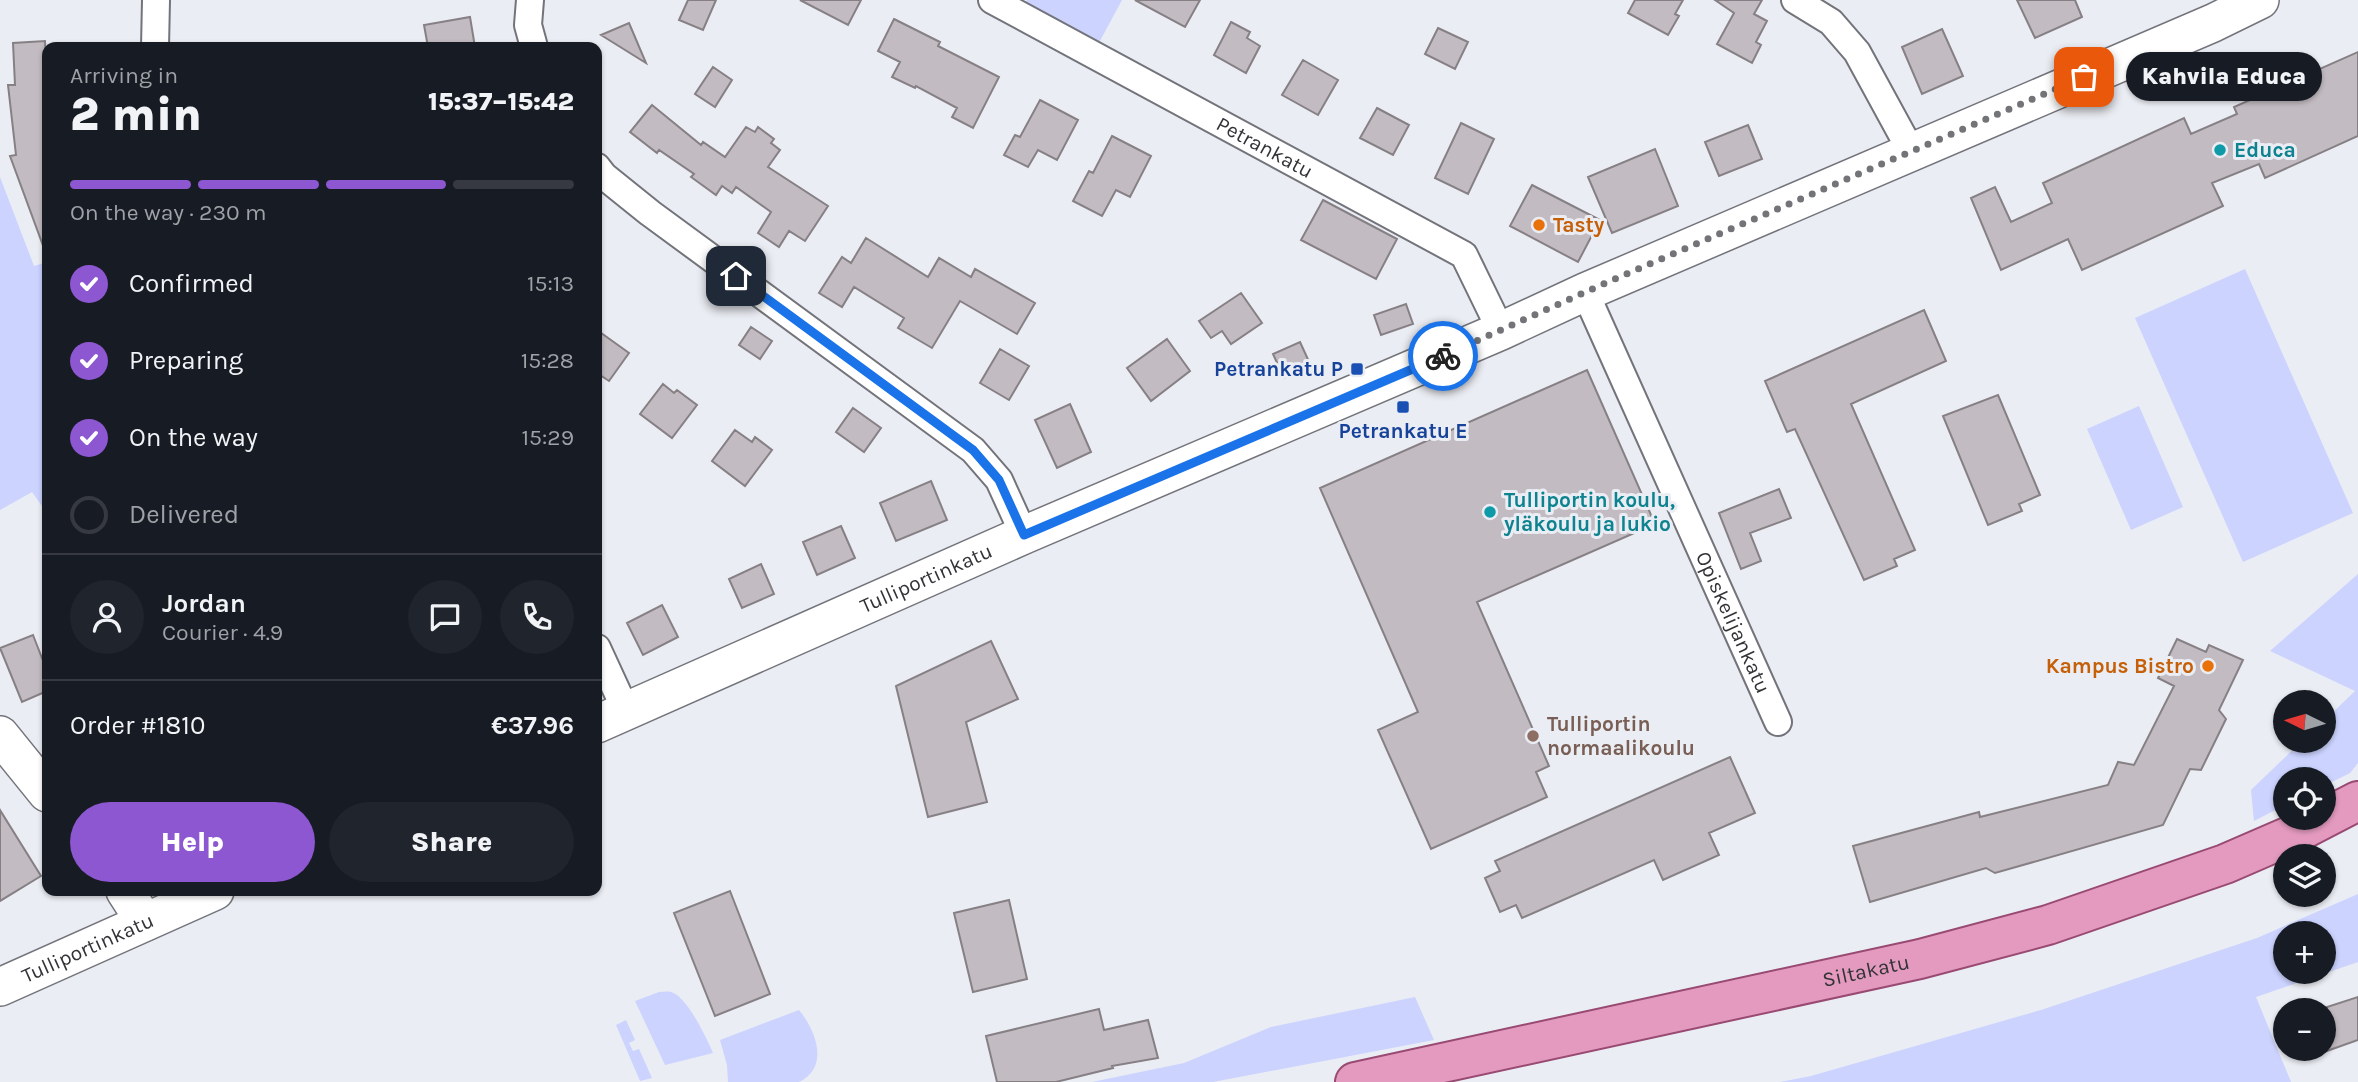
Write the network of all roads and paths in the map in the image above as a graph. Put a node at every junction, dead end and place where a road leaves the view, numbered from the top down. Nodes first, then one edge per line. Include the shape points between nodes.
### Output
1 (156, 0) edge
2 (530, 0) edge
3 (992, 0) edge
4 (1795, 0) edge
5 (2260, 0) edge
6 (155, 42) edge
7 (533, 42) edge
8 (1911, 151) junction
9 (602, 171) edge
10 (1585, 292) junction
11 (1501, 331) junction
12 (1024, 535) junction
13 (602, 659) edge
14 (610, 718) edge
15 (1778, 722) dead end
16 (0, 735) edge
17 (42, 787) edge
18 (2358, 801) edge
19 (128, 896) edge
20 (204, 896) edge
21 (145, 922) junction
22 (0, 987) edge
23 (1355, 1082) edge

1 - 6 street
2 - 7 street via 528,25
3 - 11 street, Petrankatu via 1464,255
4 - 8 street via 1831,22 1857,52
5 - 8 street, Tulliportinkatu
8 - 10 street, Tulliportinkatu
9 - 12 street via 650,213 973,450 999,480
10 - 11 street, Tulliportinkatu
10 - 15 street, Opiskelijankatu
11 - 12 street, Tulliportinkatu
12 - 14 street, Tulliportinkatu
13 - 14 street via 620,698
16 - 17 street
18 - 23 main road, Siltakatu via 2225,864 2048,925 1908,962
19 - 21 street
20 - 21 street, Tulliportinkatu
21 - 22 street, Tulliportinkatu

